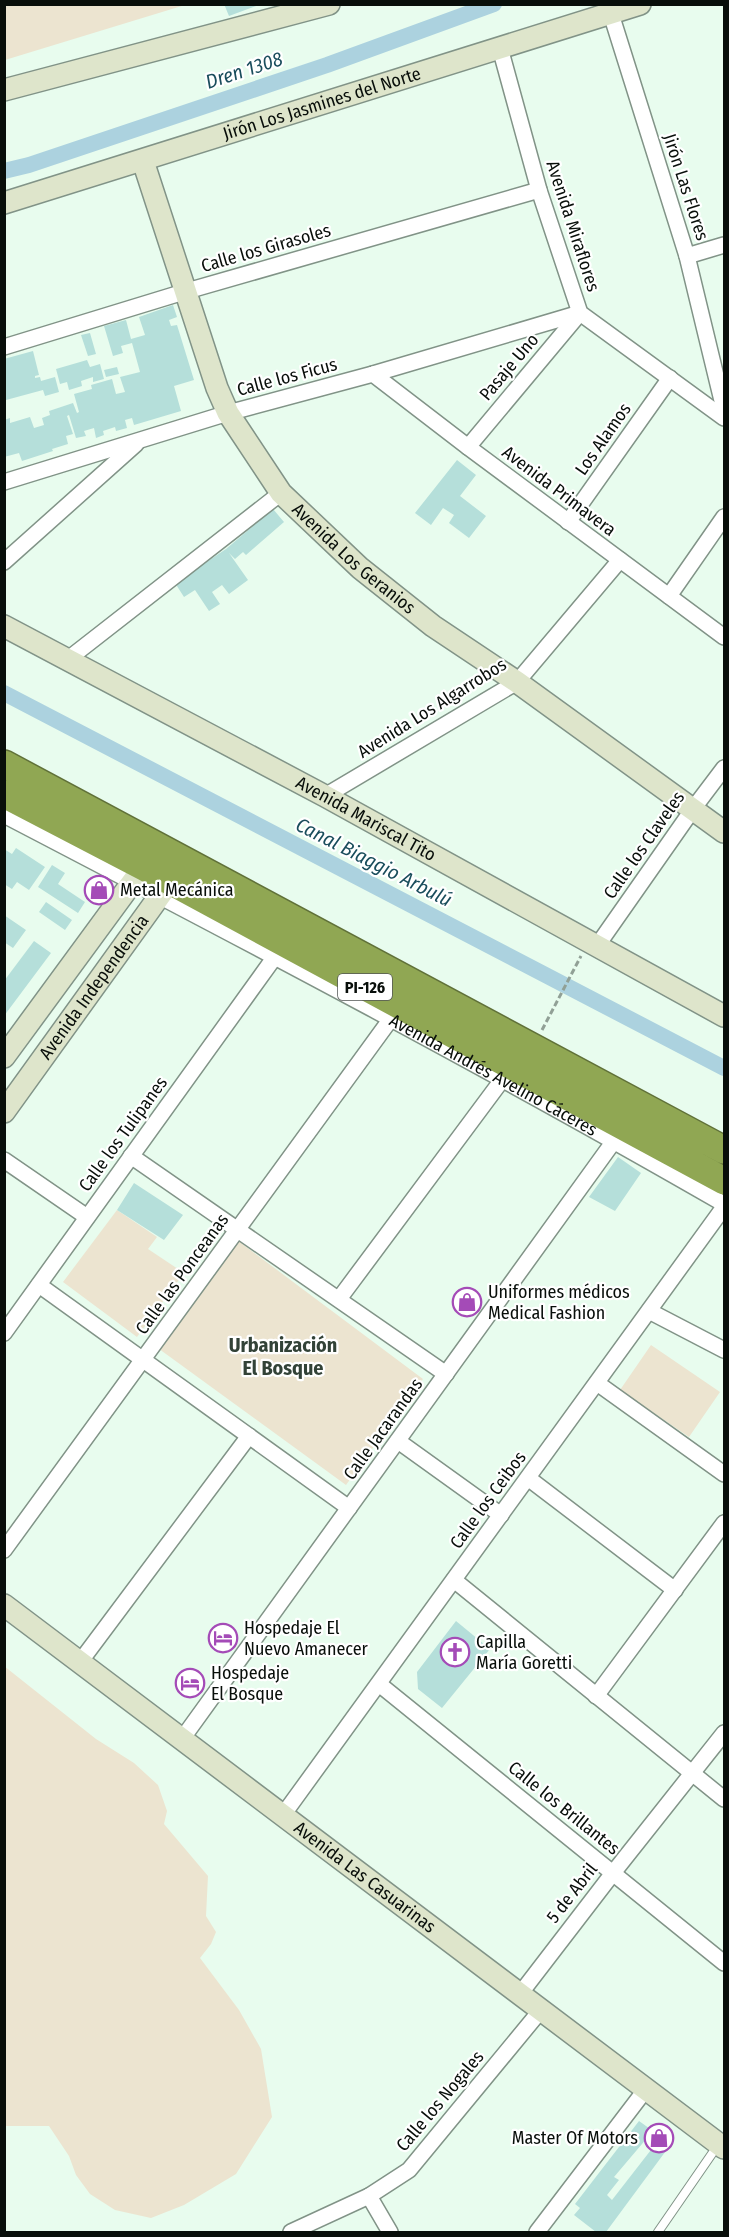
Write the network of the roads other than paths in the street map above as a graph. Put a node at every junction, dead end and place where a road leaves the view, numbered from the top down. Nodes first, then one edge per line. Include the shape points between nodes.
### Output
1 (329, 4) edge
2 (640, 4) edge
3 (610, 14) junction
4 (500, 48) junction
5 (4, 90) edge
6 (142, 161) junction
7 (539, 190) junction
8 (4, 202) edge
9 (724, 245) edge
10 (687, 256) junction
11 (187, 291) junction
12 (580, 313) junction
13 (4, 347) edge
14 (373, 374) junction
15 (670, 378) junction
16 (724, 409) edge
17 (228, 413) junction
18 (724, 418) edge
19 (140, 440) junction
20 (468, 447) junction
21 (4, 482) edge
22 (281, 493) junction
23 (724, 517) edge
24 (568, 522) junction
25 (620, 560) junction
26 (4, 562) edge
27 (669, 596) junction
28 (4, 626) edge
29 (724, 637) edge
30 (67, 660) junction
31 (517, 682) junction
32 (4, 764) edge
33 (724, 768) edge
34 (4, 794) edge
35 (325, 796) junction
36 (693, 809) junction
37 (4, 815) edge
38 (724, 832) edge
39 (145, 865) junction
40 (172, 879) junction
41 (597, 946) junction
42 (274, 957) junction
43 (724, 1016) edge
44 (390, 1020) junction
45 (4, 1057) edge
46 (502, 1080) junction
47 (4, 1112) edge
48 (614, 1141) junction
49 (724, 1150) edge
50 (131, 1156) junction
51 (4, 1160) edge
52 (724, 1181) edge
53 (724, 1205) edge
54 (87, 1217) junction
55 (238, 1230) junction
56 (39, 1285) junction
57 (339, 1299) junction
58 (649, 1311) junction
59 (4, 1333) edge
60 (724, 1350) edge
61 (143, 1360) junction
62 (446, 1374) junction
63 (597, 1383) junction
64 (249, 1436) junction
65 (398, 1441) junction
66 (724, 1474) edge
67 (528, 1478) junction
68 (349, 1508) junction
69 (501, 1515) junction
70 (724, 1523) edge
71 (4, 1550) edge
72 (454, 1580) junction
73 (675, 1590) junction
74 (4, 1605) edge
75 (80, 1662) junction
76 (379, 1684) junction
77 (597, 1696) junction
78 (724, 1733) edge
79 (182, 1739) junction
80 (692, 1773) junction
81 (724, 1799) edge
82 (283, 1815) junction
83 (613, 1873) junction
84 (724, 1963) edge
85 (520, 1994) junction
86 (541, 2010) junction
87 (646, 2089) junction
88 (722, 2146) edge
89 (369, 2196) junction
90 (291, 2232) edge
91 (390, 2232) edge
92 (537, 2232) edge
93 (658, 2232) edge

1 - 5 street
2 - 3 street, Jirón Los Jasmines del Norte
3 - 4 street, Jirón Los Jasmines del Norte
3 - 10 street, Jirón Las Flores
4 - 6 street, Jirón Los Jasmines del Norte
4 - 7 street, Avenida Miraflores
6 - 8 street, Jirón Los Jasmines del Norte
6 - 11 street, Avenida Los Geranios
7 - 11 street, Calle los Girasoles
7 - 12 street, Avenida Miraflores
9 - 10 street
10 - 16 street, Jirón Las Flores
11 - 13 street, Calle los Girasoles
11 - 17 street, Avenida Los Geranios
12 - 14 street, Calle los Ficus
12 - 15 street, Avenida Miraflores
12 - 20 street, Pasaje Uno
14 - 17 street, Calle los Ficus
14 - 20 street, Avenida Primavera
15 - 18 street, Avenida Miraflores
15 - 24 street, Los Alamos
17 - 19 street, Calle los Ficus
17 - 22 street, Avenida Los Geranios
19 - 21 street, Calle los Ficus
19 - 26 street
20 - 24 street, Avenida Primavera
22 - 30 street
22 - 31 street, Avenida Los Geranios via 360,568 433,626
23 - 27 street
24 - 25 street, Avenida Primavera
25 - 27 street, Avenida Primavera
25 - 31 street, Avenida Los Algarrobos
27 - 29 street, Avenida Primavera
28 - 30 street, Avenida Mariscal Tito
30 - 35 street, Avenida Mariscal Tito
31 - 35 street, Avenida Los Algarrobos
31 - 36 street, Avenida Los Geranios
32 - 39 highway, Avenida Andrés Avelino Cáceres / PI-126
33 - 36 street, Calle los Claveles
34 - 39 highway, Avenida Andrés Avelino Cáceres / PI-126
35 - 41 street, Avenida Mariscal Tito
36 - 38 street, Avenida Los Geranios
36 - 41 street, Calle los Claveles
37 - 39 street, Avenida Andrés Avelino Cáceres
39 - 40 highway, Avenida Andrés Avelino Cáceres / PI-126
39 - 45 street, Avenida Independencia
40 - 42 street, Avenida Andrés Avelino Cáceres
40 - 47 street, Avenida Independencia
40 - 49 highway, Avenida Andrés Avelino Cáceres / PI-126 via 532,1047
40 - 52 highway, Avenida Andrés Avelino Cáceres / PI-126
41 - 43 street, Avenida Mariscal Tito
42 - 44 street, Avenida Andrés Avelino Cáceres
42 - 50 street, Calle los Tulipanes
44 - 46 street, Avenida Andrés Avelino Cáceres
44 - 55 street, Calle las Ponceanas
46 - 48 street, Avenida Andrés Avelino Cáceres
46 - 57 street
48 - 53 street, Avenida Andrés Avelino Cáceres
48 - 62 street, Calle Jacarandas
50 - 54 street, Calle los Tulipanes
50 - 55 street
51 - 54 street
53 - 58 street, Calle los Ceibos
54 - 56 street, Calle los Tulipanes
55 - 57 street
55 - 61 street, Calle las Ponceanas
56 - 59 street, Calle los Tulipanes
56 - 61 street
57 - 62 street
58 - 60 street
58 - 63 street, Calle los Ceibos
61 - 64 street
61 - 71 street, Calle las Ponceanas
62 - 65 street, Calle Jacarandas
63 - 66 street
63 - 67 street, Calle los Ceibos
64 - 68 street
64 - 75 street
65 - 68 street, Calle Jacarandas
65 - 69 street
67 - 69 street, Calle los Ceibos
67 - 73 street
68 - 79 street, Calle Jacarandas
69 - 72 street, Calle los Ceibos
70 - 73 street
72 - 76 street, Calle los Ceibos
72 - 77 street
73 - 77 street
74 - 75 street, Avenida Las Casuarinas
75 - 79 street, Avenida Las Casuarinas
76 - 82 street, Calle los Ceibos
76 - 83 street, Calle los Brillantes
77 - 80 street
78 - 80 street, 5 de Abril
79 - 82 street, Avenida Las Casuarinas
80 - 81 street
80 - 83 street, 5 de Abril
82 - 85 street, Avenida Las Casuarinas
83 - 84 street, Calle los Brillantes
83 - 85 street, 5 de Abril
85 - 86 street, Avenida Las Casuarinas
86 - 87 street, Avenida Las Casuarinas
86 - 89 street, Calle los Nogales via 409,2170
87 - 88 street, Avenida Las Casuarinas
87 - 92 street
88 - 93 lane
89 - 90 street, Calle los Nogales
89 - 91 street

